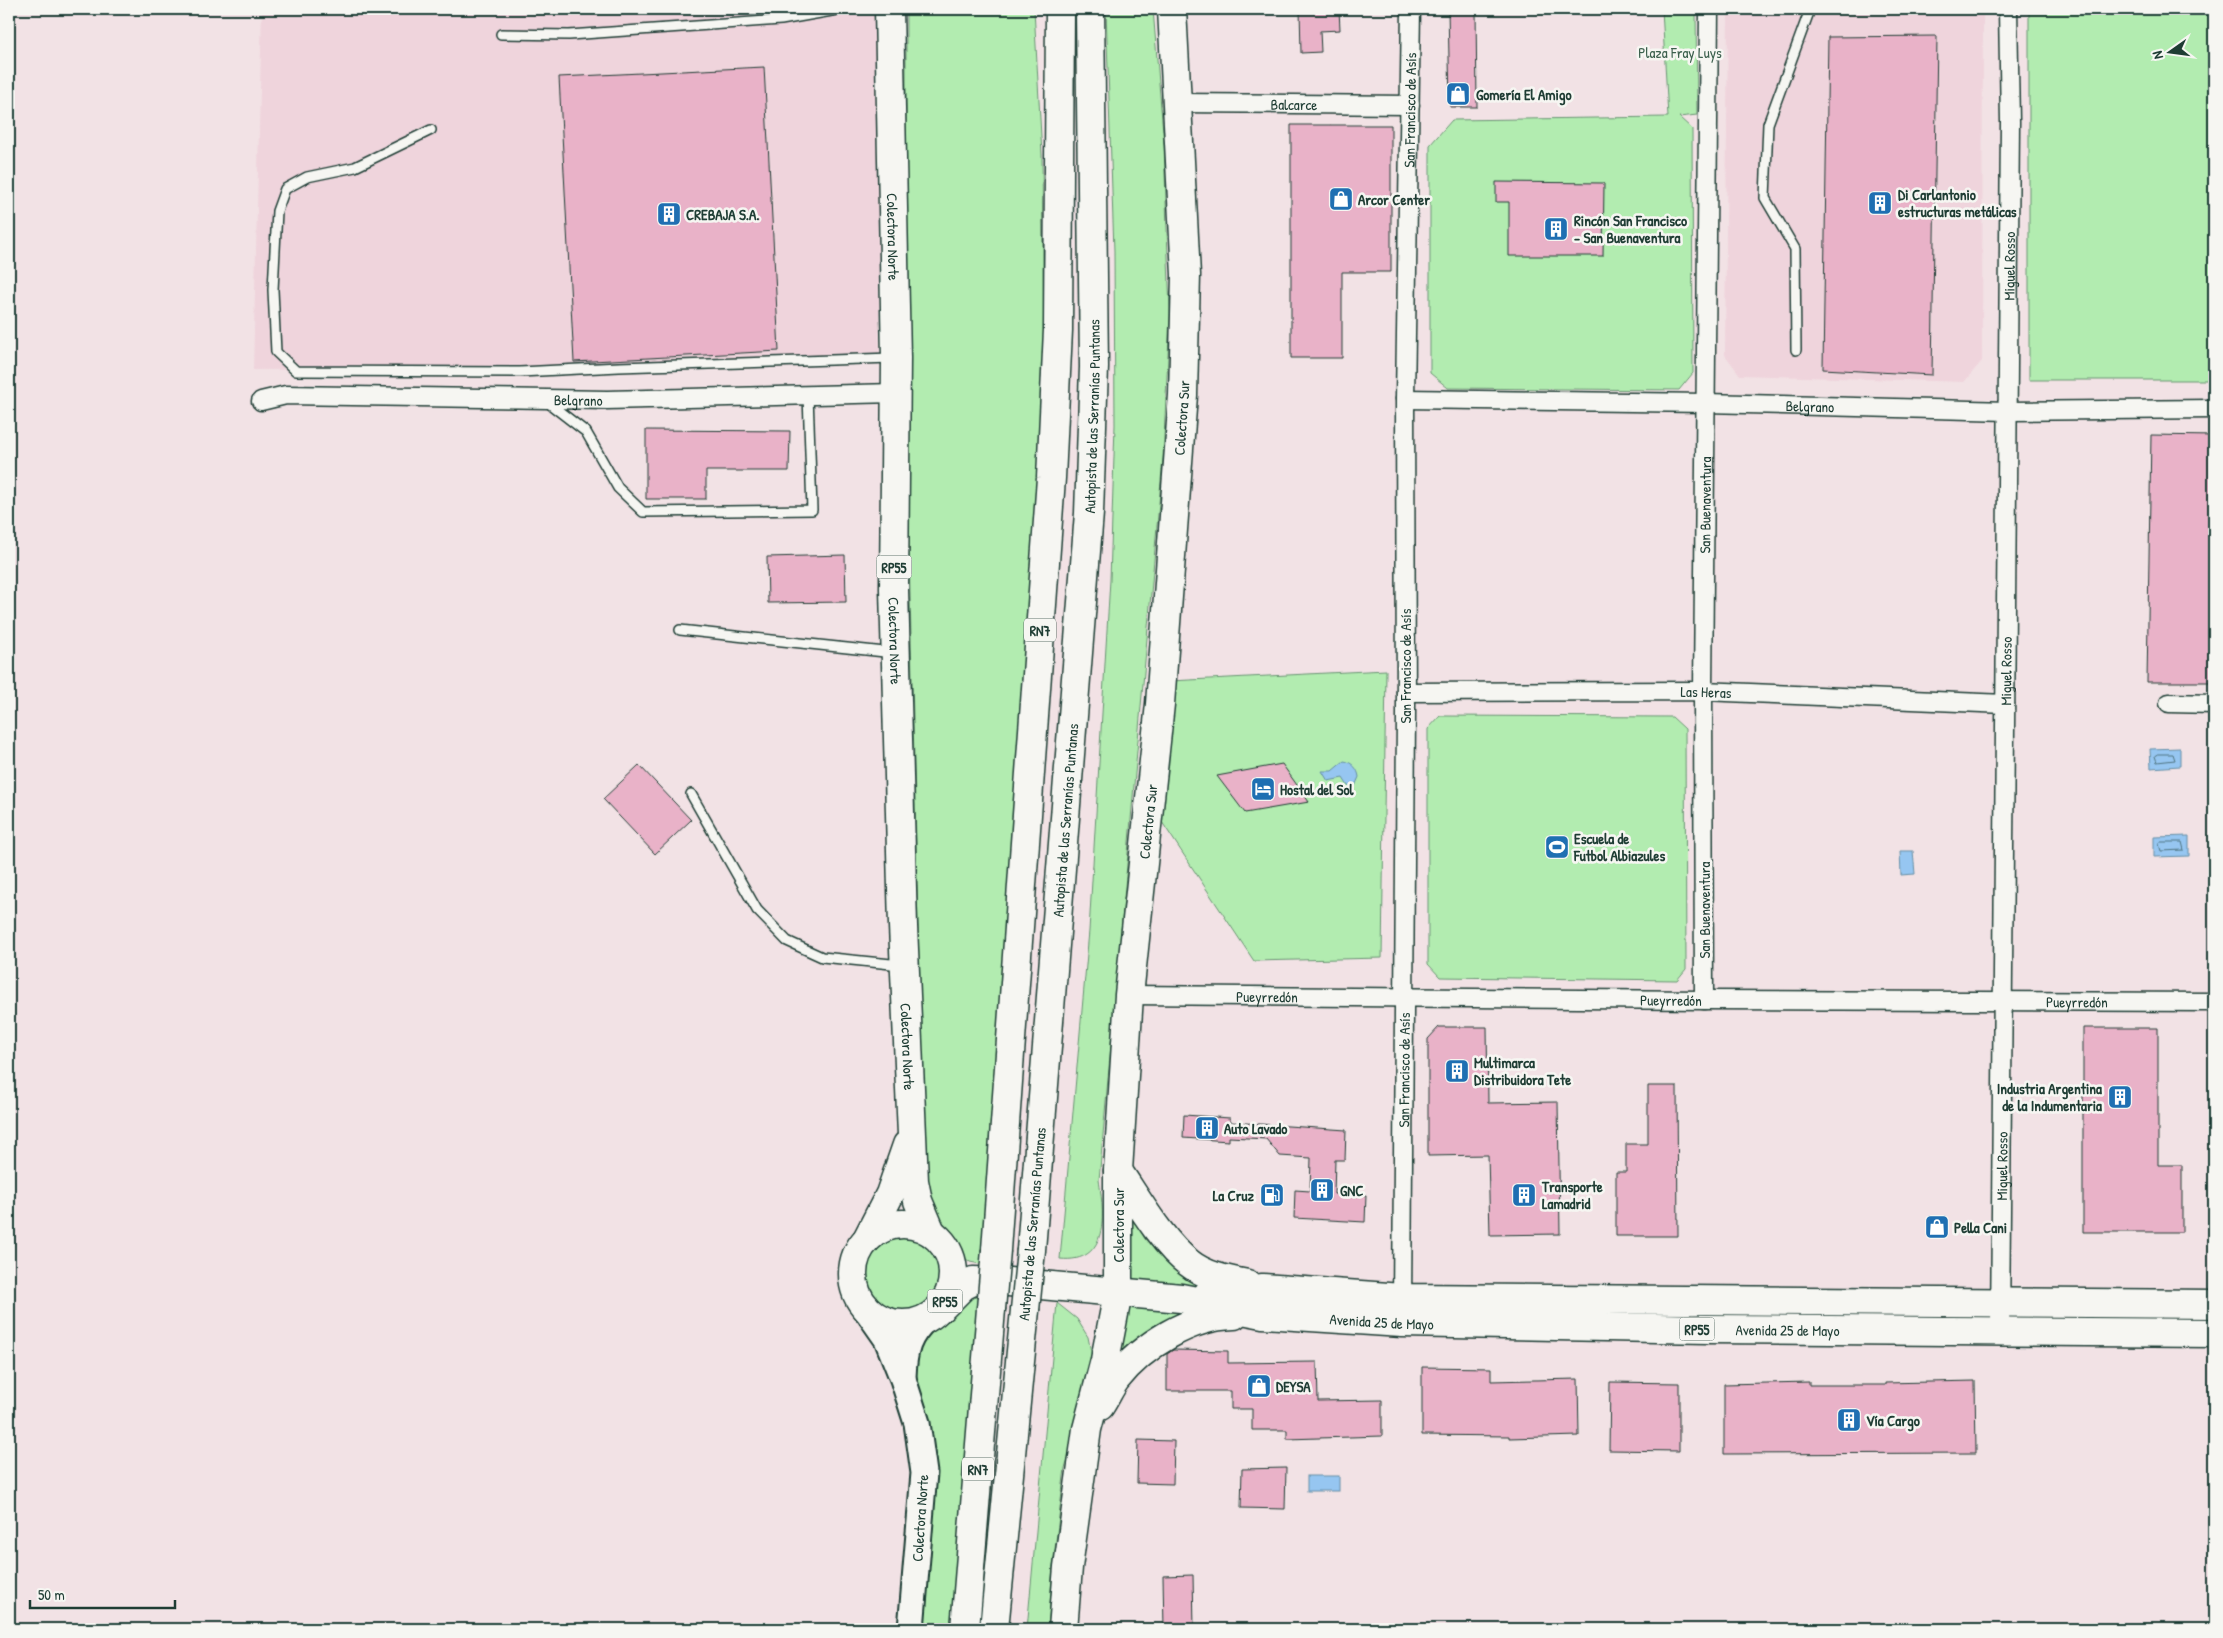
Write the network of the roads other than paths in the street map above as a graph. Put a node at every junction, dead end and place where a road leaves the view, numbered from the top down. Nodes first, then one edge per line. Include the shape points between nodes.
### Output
1 (843, 9) edge
2 (889, 9) edge
3 (1060, 9) edge
4 (1091, 9) edge
5 (1172, 9) edge
6 (1411, 9) edge
7 (1709, 9) edge
8 (1808, 9) edge
9 (2008, 9) edge
10 (501, 34) dead end
11 (1178, 103) junction
12 (1410, 105) junction
13 (431, 130) dead end
14 (1796, 350) dead end
15 (896, 358) junction
16 (895, 393) junction
17 (808, 395) junction
18 (543, 399) junction
19 (1405, 399) junction
20 (262, 401) dead end
21 (1706, 404) junction
22 (2214, 409) edge
23 (2008, 412) junction
24 (680, 630) dead end
25 (896, 654) junction
26 (1704, 691) junction
27 (1406, 692) junction
28 (2169, 703) dead end
29 (2005, 704) junction
30 (2214, 704) edge
31 (691, 794) dead end
32 (906, 965) junction
33 (1129, 995) junction
34 (1403, 997) junction
35 (1704, 1000) junction
36 (2003, 1001) junction
37 (2214, 1002) edge
38 (913, 1124) junction
39 (1118, 1172) junction
40 (867, 1239) junction
41 (939, 1240) junction
42 (1009, 1282) junction
43 (1118, 1293) junction
44 (1263, 1301) junction
45 (2000, 1303) junction
46 (2214, 1304) edge
47 (866, 1309) junction
48 (1402, 1310) junction
49 (934, 1312) junction
50 (1707, 1315) junction
51 (2000, 1332) junction
52 (2214, 1333) edge
53 (903, 1379) junction
54 (1087, 1428) junction
55 (911, 1629) edge
56 (965, 1629) edge
57 (994, 1629) edge
58 (1063, 1629) edge

1 - 10 lane via 762,21 569,35
2 - 15 main road, Colectora Norte / RP55
3 - 56 main road, RN7, bridge via 1059,312 1051,478 996,1250
4 - 57 main road, Autopista de las Serranías Puntanas / RN7, bridge via 1094,367 1089,513 1031,1250
5 - 11 main road, Colectora Sur
6 - 12 street, San Francisco de Asís
7 - 21 street, San Buenaventura
8 - 14 lane via 1768,124 1766,198 1795,249
9 - 23 street, Miguel Rosso
11 - 12 street, Balcarce
11 - 33 main road, Colectora Sur via 1186,275 1182,395 1160,704
12 - 19 street, San Francisco de Asís
13 - 15 lane via 355,167 307,177 285,189 277,211 273,290 276,352 296,371 520,372
15 - 16 main road, Colectora Norte / RP55
16 - 17 street, Belgrano
16 - 25 main road, Colectora Norte / RP55
17 - 18 street, Belgrano
17 - 18 lane via 812,510 643,512 618,488 586,432
18 - 20 street, Belgrano via 286,395
19 - 21 street, Belgrano
19 - 27 street, San Francisco de Asís
21 - 23 street, Belgrano
21 - 26 street, San Buenaventura
22 - 23 street, Belgrano
23 - 29 street, Miguel Rosso
24 - 25 lane
25 - 32 main road, Colectora Norte / RP55
26 - 27 street, Las Heras
26 - 29 street, Las Heras
26 - 35 street, San Buenaventura
27 - 34 street, San Francisco de Asís
28 - 30 street
29 - 36 street, Miguel Rosso
31 - 32 lane via 757,910 787,941 822,957
32 - 38 main road, Colectora Norte / RP55
33 - 34 street, Pueyrredón
33 - 39 main road, Colectora Sur
34 - 35 street, Pueyrredón
34 - 48 street, San Francisco de Asís
35 - 36 street, Pueyrredón
36 - 37 street, Pueyrredón
36 - 45 street, Miguel Rosso
38 - 40 main road, Colectora Norte / RP55 via 903,1162
38 - 41 main road, Colectora Norte / RP55 via 914,1181 918,1201
39 - 43 main road, Colectora Sur
39 - 44 main road via 1159,1232 1189,1263
40 - 41 main road, RP55 via 887,1225 904,1223 921,1226
40 - 47 main road, RP55 via 860,1246 854,1262 853,1280
41 - 42 main road, Avenida 25 de Mayo / RP55 via 972,1272
41 - 49 main road, RP55 via 953,1264 953,1281 948,1297
42 - 43 main road, Avenida 25 de Mayo / RP55
42 - 49 main road, Avenida 25 de Mayo / RP55 via 973,1281
43 - 44 main road, Avenida 25 de Mayo / RP55
43 - 54 main road, Colectora Sur
44 - 48 main road, Avenida 25 de Mayo / RP55
44 - 54 main road via 1217,1315 1164,1337 1116,1380
45 - 46 main road, Avenida 25 de Mayo / RP55
45 - 50 main road, Avenida 25 de Mayo / RP55
45 - 51 street, Miguel Rosso
47 - 49 main road, RP55 via 894,1324 910,1324
47 - 53 street, Colectora Norte via 887,1339
48 - 50 main road, Avenida 25 de Mayo / RP55
49 - 53 street, Colectora Norte via 920,1325 904,1353
50 - 51 main road, Avenida 25 de Mayo / RP55
51 - 52 main road, Avenida 25 de Mayo / RP55
53 - 55 street, Colectora Norte via 917,1423 924,1473
54 - 58 main road, Colectora Sur

